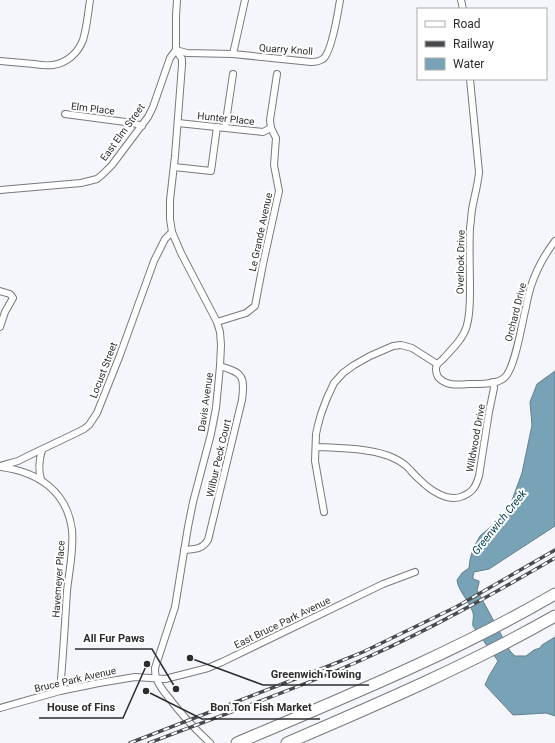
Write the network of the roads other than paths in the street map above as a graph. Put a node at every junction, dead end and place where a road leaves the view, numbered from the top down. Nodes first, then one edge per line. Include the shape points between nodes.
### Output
1 (90, 0) edge
2 (177, 0) edge
3 (245, 0) edge
4 (340, 0) edge
5 (176, 50) junction
6 (233, 54) junction
7 (0, 61) edge
8 (233, 74) dead end
9 (278, 74) dead end
10 (470, 80) edge
11 (65, 114) dead end
12 (178, 123) junction
13 (142, 126) junction
14 (217, 127) junction
15 (226, 128) junction
16 (271, 128) junction
17 (174, 167) junction
18 (0, 190) edge
19 (172, 232) junction
20 (555, 241) edge
21 (0, 291) edge
22 (217, 322) junction
23 (0, 327) edge
24 (437, 364) junction
25 (220, 366) junction
26 (494, 382) junction
27 (316, 447) junction
28 (42, 450) junction
29 (0, 466) edge
30 (43, 481) junction
31 (324, 512) dead end
32 (184, 550) junction
33 (415, 572) dead end
34 (555, 594) edge
35 (555, 616) edge
36 (156, 679) junction
37 (60, 691) junction
38 (0, 708) edge
39 (210, 743) edge
40 (237, 743) edge
41 (287, 743) edge

1 - 7 street via 82,41 70,58 50,66
2 - 5 street, East Elm Street
3 - 6 street
4 - 6 street, Quarry Knoll via 330,48 323,59 311,62
5 - 6 street, Quarry Knoll via 187,53
5 - 12 street, Davis Avenue via 182,59
5 - 13 street, East Elm Street via 170,58 154,107
8 - 15 street
9 - 16 street, Le Grande Avenue via 270,120
10 - 24 street, Overlook Drive via 479,172 472,211 469,311 461,338
11 - 13 street, Elm Place
12 - 14 street, Hunter Place
12 - 17 street, Davis Avenue
13 - 18 street, East Elm Street via 97,179 81,183
14 - 15 street, Hunter Place
14 - 17 street via 212,171
15 - 16 street, Hunter Place via 263,132
16 - 22 street, Le Grande Avenue via 276,138 274,165 278,191 255,306 246,313
17 - 19 street, Davis Avenue via 170,212
19 - 22 street, Davis Avenue
19 - 28 street, Locust Street via 165,239 154,260 97,413 84,428
20 - 26 street, Orchard Drive via 537,271 532,285 509,372 505,378
21 - 23 street via 10,294 13,298
22 - 25 street, Davis Avenue via 221,345
24 - 26 street via 436,374 449,384
24 - 27 street via 412,348 401,345 386,348 342,373 327,398 318,425
25 - 32 street, Davis Avenue via 211,434 193,502
25 - 32 street, Wilbur Peck Court via 233,370 242,378 242,400 208,540 201,548
26 - 27 street, Wildwood Drive via 479,476 472,491 460,498 443,497 428,487 405,465 389,456 368,451
27 - 31 street via 315,461
28 - 29 street, Locust Street
28 - 30 street via 39,471
29 - 30 street, Havemeyer Place via 26,472
30 - 37 street, Havemeyer Place via 64,502 72,531
32 - 36 street, Davis Avenue via 175,607 155,668
33 - 36 street, East Bruce Park Avenue via 383,584 208,668
34 - 40 highway via 478,636 415,666
35 - 41 highway via 488,653
36 - 37 street, Bruce Park Avenue via 135,677
36 - 39 street via 184,718
37 - 38 street, Bruce Park Avenue

